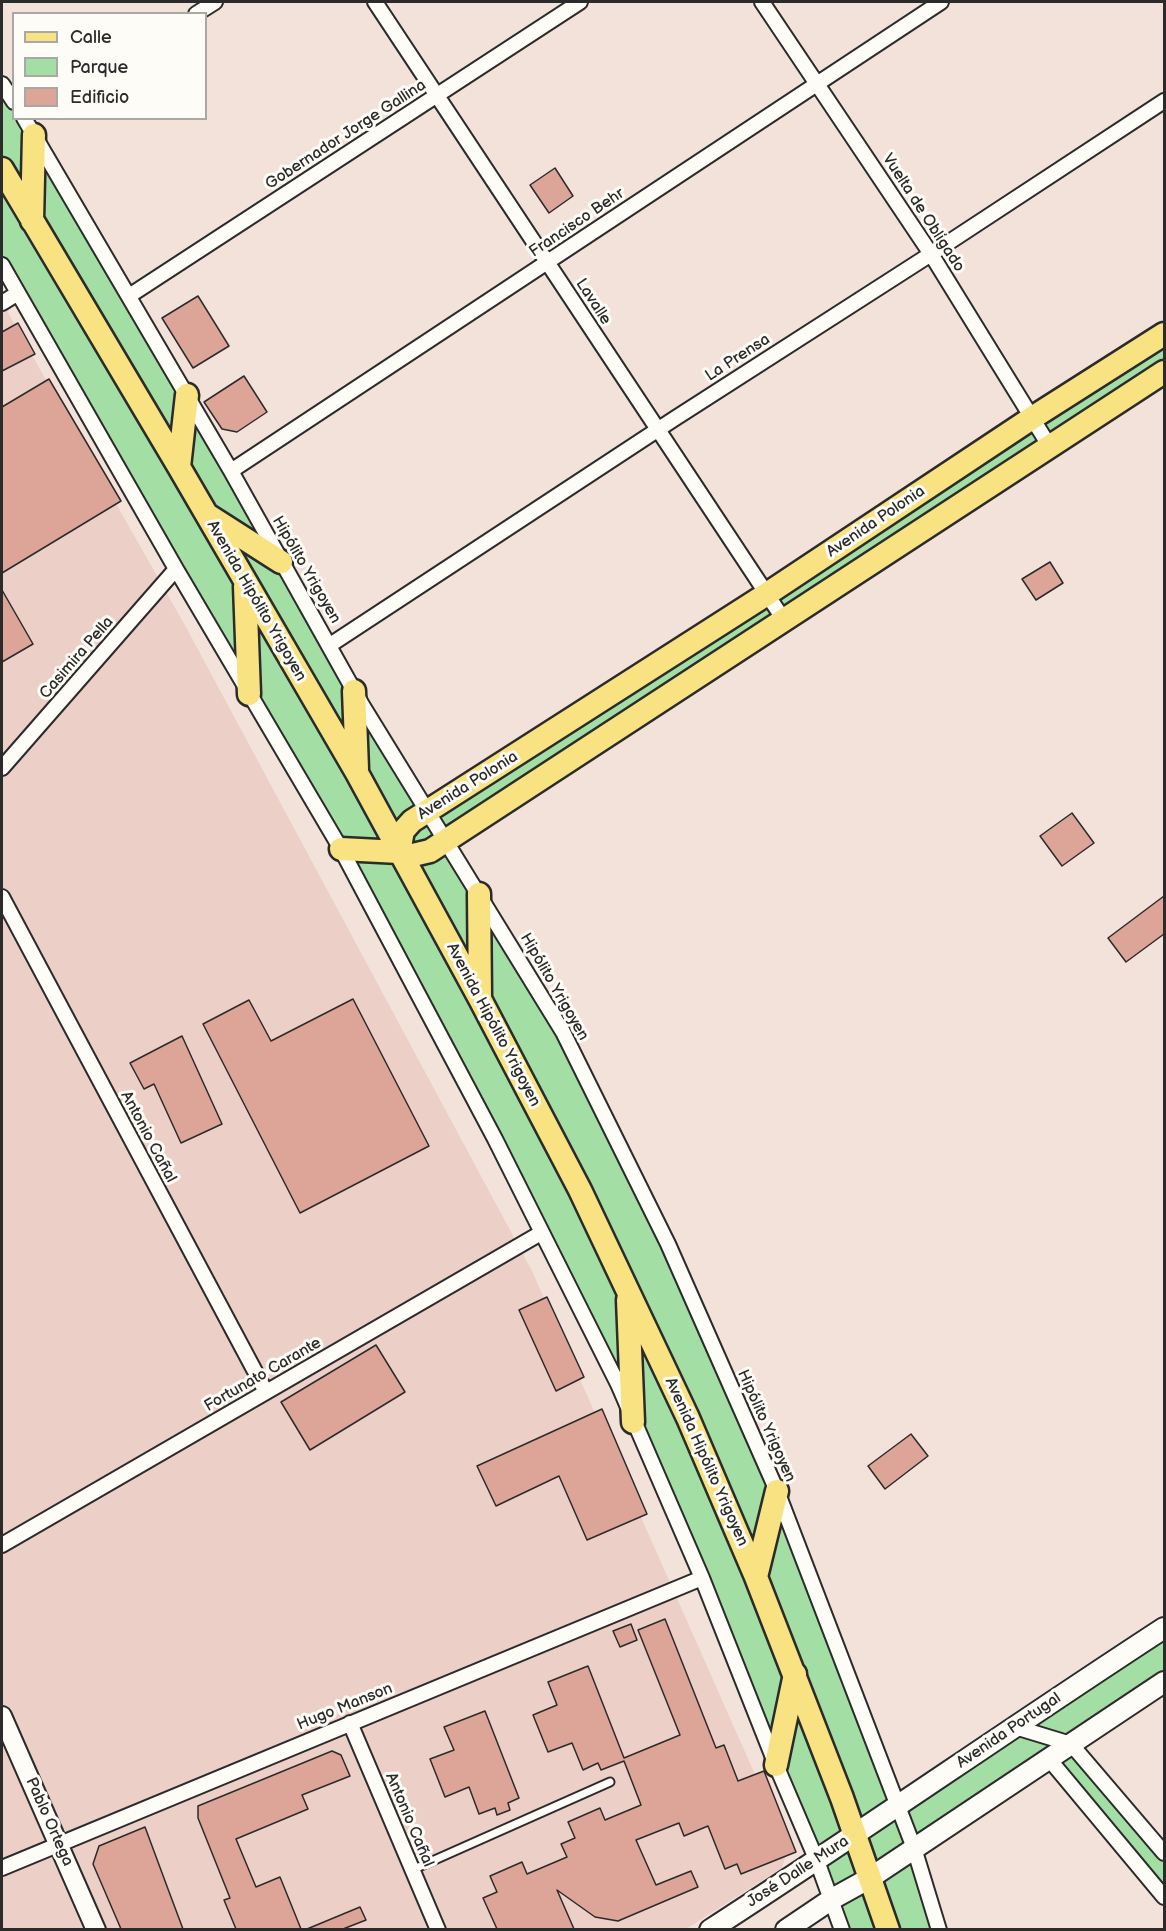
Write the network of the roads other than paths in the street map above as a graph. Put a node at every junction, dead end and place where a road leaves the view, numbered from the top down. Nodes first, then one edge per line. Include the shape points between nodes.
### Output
1 (214, 2) edge
2 (375, 2) edge
3 (580, 2) edge
4 (762, 2) edge
5 (941, 2) edge
6 (199, 12) edge
7 (817, 82) junction
8 (2, 84) edge
9 (437, 95) junction
10 (12, 99) edge
11 (1164, 101) edge
12 (31, 124) edge
13 (2, 169) edge
14 (32, 221) junction
15 (931, 254) junction
16 (547, 262) junction
17 (2, 265) edge
18 (18, 293) junction
19 (129, 296) junction
20 (2, 303) edge
21 (1164, 334) edge
22 (1164, 372) edge
23 (187, 395) junction
24 (1032, 418) junction
25 (657, 430) junction
26 (1050, 447) junction
27 (179, 467) junction
28 (231, 471) junction
29 (205, 513) junction
30 (281, 562) junction
31 (176, 569) junction
32 (244, 581) junction
33 (767, 594) junction
34 (784, 620) junction
35 (330, 645) junction
36 (354, 691) junction
37 (249, 694) junction
38 (2, 768) edge
39 (357, 773) junction
40 (428, 813) junction
41 (446, 841) junction
42 (340, 849) junction
43 (399, 852) junction
44 (479, 894) junction
45 (2, 897) edge
46 (480, 999) junction
47 (542, 1233) junction
48 (628, 1289) junction
49 (266, 1392) junction
50 (633, 1422) junction
51 (777, 1491) junction
52 (2, 1545) edge
53 (756, 1577) junction
54 (702, 1578) junction
55 (1164, 1628) edge
56 (795, 1674) junction
57 (1164, 1682) edge
58 (2, 1716) edge
59 (350, 1723) junction
60 (1015, 1727) junction
61 (1071, 1744) junction
62 (1049, 1759) junction
63 (776, 1764) junction
64 (610, 1782) dead end
65 (898, 1807) junction
66 (855, 1835) junction
67 (59, 1843) junction
68 (914, 1848) junction
69 (1164, 1853) edge
70 (817, 1861) junction
71 (2, 1868) edge
72 (412, 1870) junction
73 (870, 1878) junction
74 (1164, 1897) edge
75 (832, 1899) junction
76 (96, 1929) edge
77 (438, 1929) edge
78 (710, 1929) edge
79 (786, 1929) edge
80 (842, 1929) edge
81 (888, 1929) edge
82 (939, 1929) edge

1 - 6 street
2 - 9 street, Lavalle
3 - 9 street, Gobernador Jorge Gallina
4 - 7 street, Vuelta de Obligado
5 - 7 street, Francisco Behr
7 - 15 street, Vuelta de Obligado
7 - 16 street, Francisco Behr
8 - 10 street
9 - 16 street, Lavalle
9 - 19 street, Gobernador Jorge Gallina
11 - 15 street, La Prensa
12 - 14 main road
12 - 19 street, Hipólito Yrigoyen
13 - 14 main road, Avenida Hipólito Yrigoyen
14 - 27 main road, Avenida Hipólito Yrigoyen
15 - 24 street, Vuelta de Obligado
15 - 25 street, La Prensa
16 - 25 street, Lavalle
16 - 28 street, Francisco Behr
17 - 18 street
18 - 20 street
18 - 31 street
19 - 23 street, Hipólito Yrigoyen
21 - 24 main road, Avenida Polonia
22 - 26 main road, Avenida Polonia
23 - 27 main road
23 - 28 street, Hipólito Yrigoyen
24 - 26 street, Vuelta de Obligado
24 - 33 main road, Avenida Polonia
25 - 33 street, Lavalle
25 - 35 street, La Prensa
26 - 34 main road, Avenida Polonia
27 - 29 main road, Avenida Hipólito Yrigoyen
28 - 30 street, Hipólito Yrigoyen
29 - 30 main road
29 - 32 main road, Avenida Hipólito Yrigoyen
30 - 35 street, Hipólito Yrigoyen
31 - 37 street
31 - 38 street, Casimira Pella
32 - 37 main road
32 - 39 main road, Avenida Hipólito Yrigoyen
33 - 34 street, Lavalle
33 - 40 main road, Avenida Polonia
34 - 41 main road, Avenida Polonia
35 - 36 street, Hipólito Yrigoyen
36 - 39 main road
36 - 40 street, Hipólito Yrigoyen
37 - 42 street
39 - 43 main road, Avenida Hipólito Yrigoyen
40 - 41 street, Hipólito Yrigoyen
40 - 43 main road, Avenida Polonia via 406,826
41 - 43 main road, Avenida Polonia via 424,854
41 - 44 street, Hipólito Yrigoyen
42 - 43 main road
42 - 47 street
43 - 46 main road, Avenida Hipólito Yrigoyen
44 - 46 main road
44 - 51 street, Hipólito Yrigoyen via 563,1032 668,1244
45 - 49 street, Antonio Cañal
46 - 48 main road, Avenida Hipólito Yrigoyen
47 - 49 street, Fortunato Carante
47 - 50 street
48 - 50 main road
48 - 53 main road, Avenida Hipólito Yrigoyen
49 - 52 street, Fortunato Carante
50 - 54 street
51 - 53 main road
51 - 65 street, Hipólito Yrigoyen
53 - 56 main road, Avenida Hipólito Yrigoyen
54 - 59 street, Hugo Manson
54 - 63 street
55 - 60 main road, Avenida Portugal
56 - 63 main road
56 - 66 main road, Avenida Hipólito Yrigoyen
57 - 61 main road
58 - 67 street, Pablo Ortega
59 - 67 street, Hugo Manson
59 - 72 street, Antonio Cañal
60 - 61 street
60 - 65 main road, Avenida Portugal
61 - 62 main road
61 - 69 street
62 - 68 main road
62 - 74 street
63 - 70 street
64 - 72 lane
65 - 66 main road, Avenida Portugal
65 - 68 street, Hipólito Yrigoyen
66 - 70 main road, José Dalle Mura
66 - 73 main road, Avenida Hipólito Yrigoyen
67 - 71 street, Hugo Manson
67 - 76 street, Pablo Ortega
68 - 73 main road
68 - 82 street, Hipólito Yrigoyen
70 - 75 street
70 - 78 main road, José Dalle Mura
72 - 77 street, Antonio Cañal
73 - 75 main road
73 - 81 main road, Avenida Hipólito Yrigoyen
75 - 79 main road
75 - 80 street

